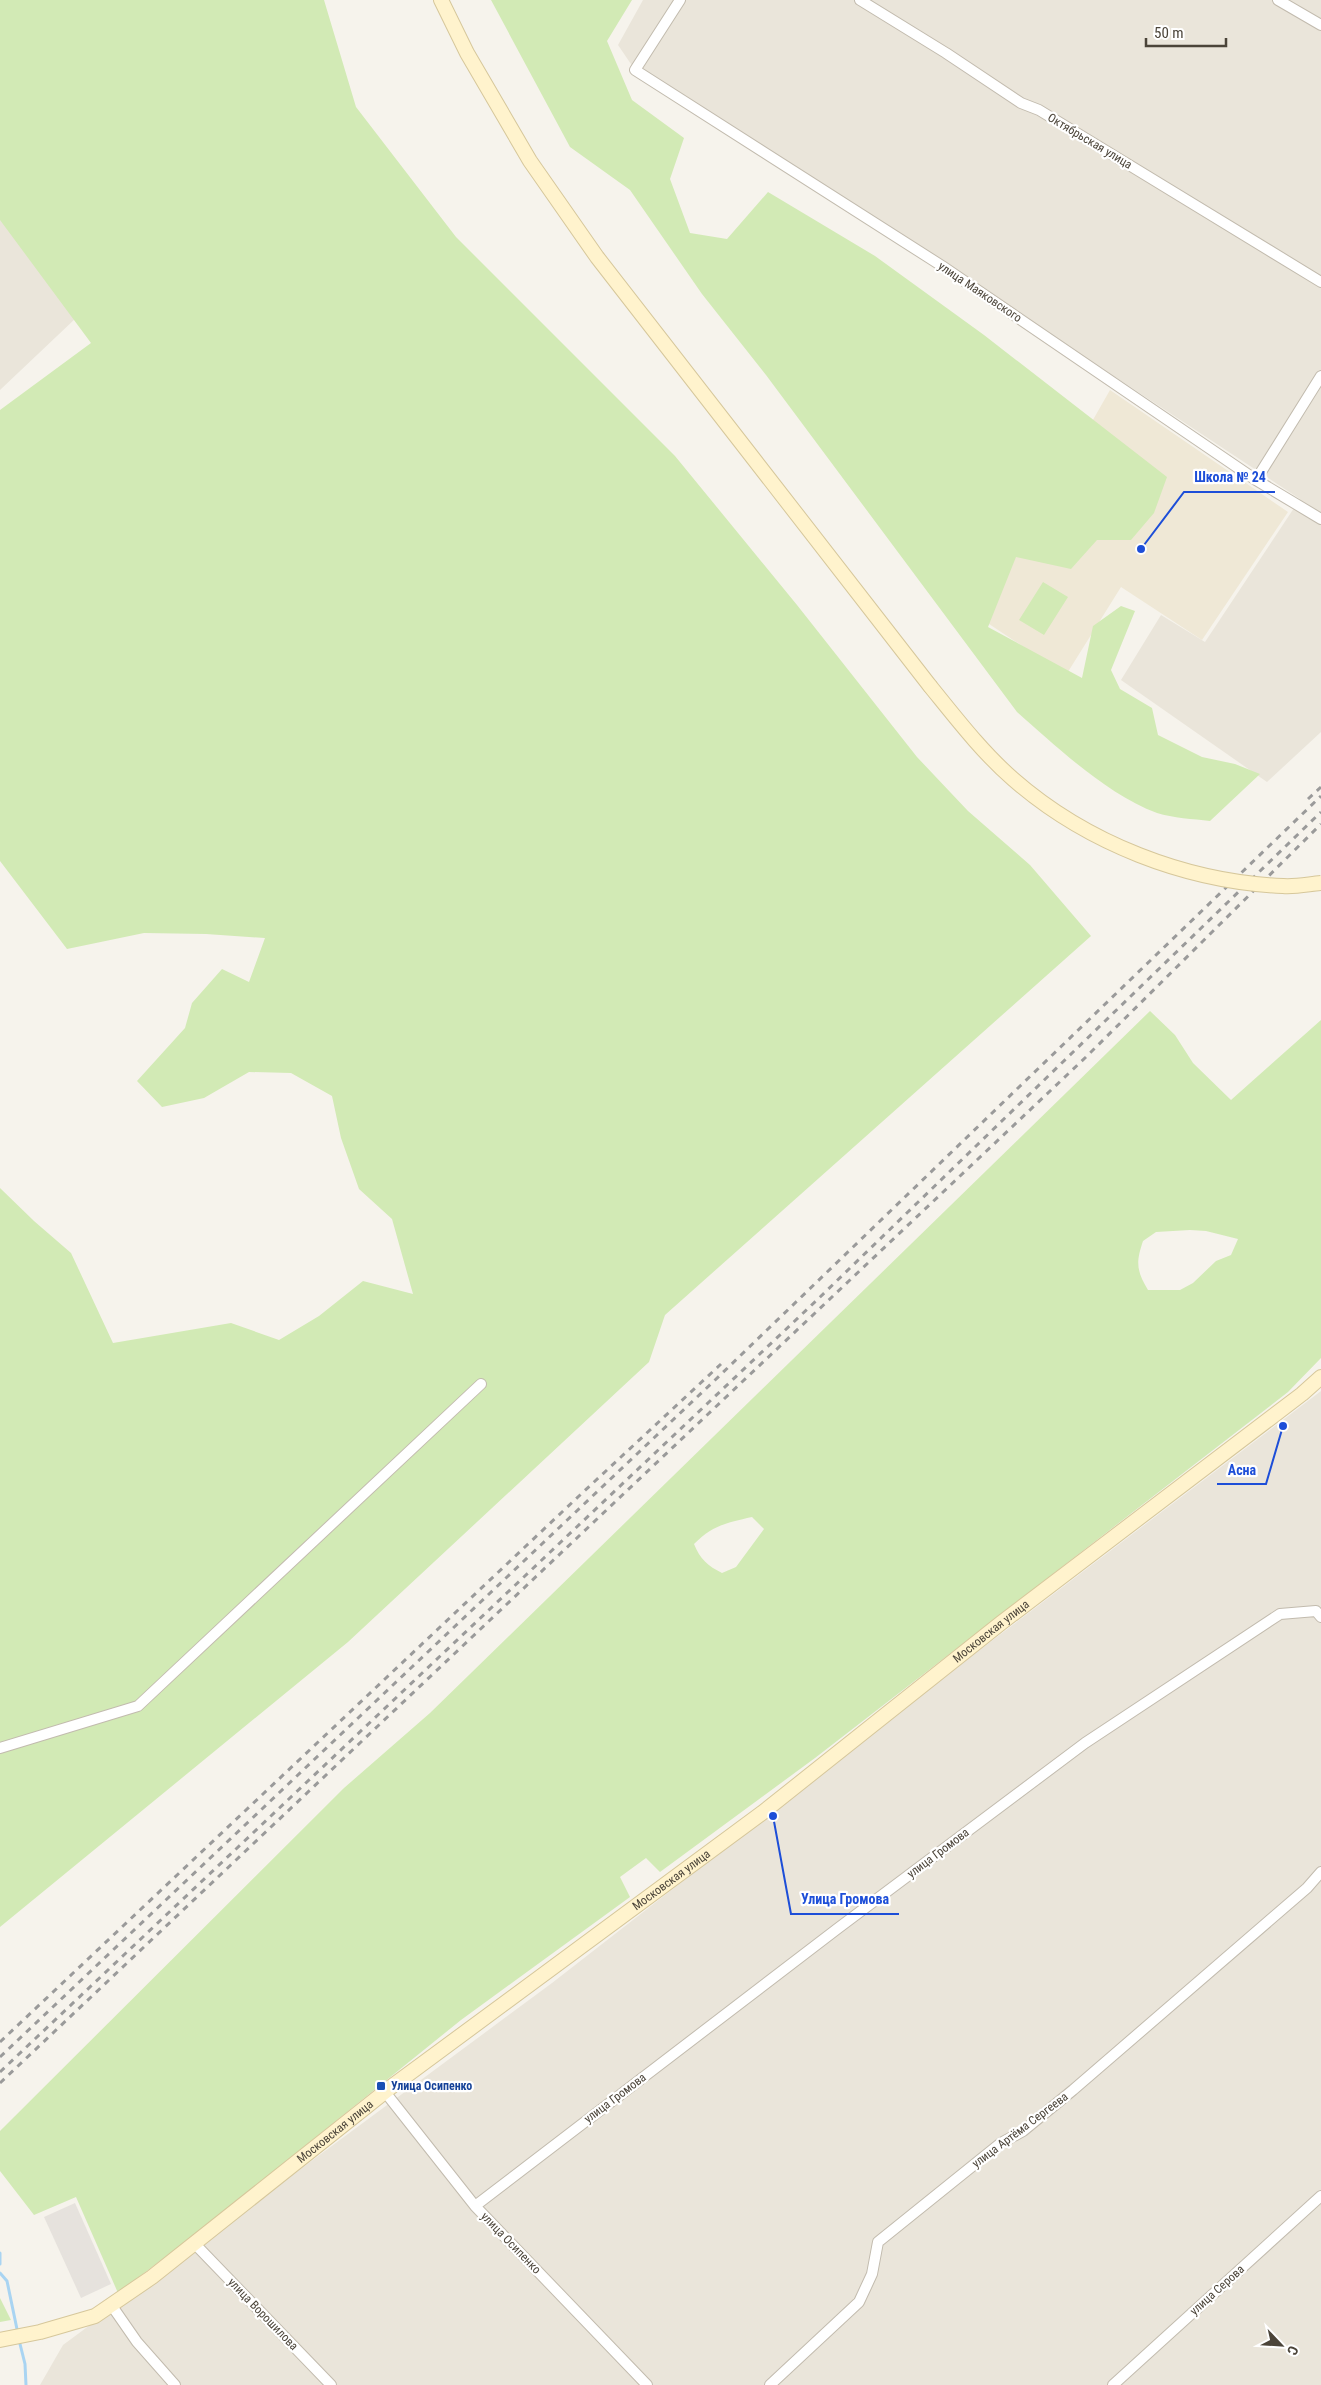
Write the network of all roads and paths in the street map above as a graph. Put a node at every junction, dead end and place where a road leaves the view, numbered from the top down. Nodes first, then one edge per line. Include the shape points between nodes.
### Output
1 (441, 0) edge
2 (680, 0) edge
3 (860, 0) edge
4 (1278, 0) edge
5 (1321, 25) edge
6 (1321, 282) edge
7 (1321, 376) edge
8 (1256, 480) junction
9 (1321, 519) edge
10 (1321, 883) edge
11 (1321, 1377) edge
12 (480, 1384) dead end
13 (1321, 1617) edge
14 (0, 1748) edge
15 (1321, 1872) edge
16 (385, 2092) junction
17 (1321, 2196) edge
18 (475, 2206) junction
19 (194, 2243) junction
20 (112, 2306) junction
21 (0, 2340) edge
22 (175, 2385) edge
23 (331, 2385) edge
24 (647, 2385) edge
25 (770, 2385) edge
26 (1113, 2385) edge

1 - 10 street, bridge via 467,53 530,160 597,257 976,743 1013,780 1054,810 1124,849 1199,874 1284,886
2 - 8 street, улица Маяковского via 635,70 942,266
3 - 6 street, Октябрьская улица via 1021,103 1039,110
4 - 5 street
7 - 8 street
8 - 9 street, улица Маяковского
11 - 16 street, Московская улица via 1001,1623 762,1813
12 - 14 street via 138,1706
13 - 18 street, улица Громова via 1316,1611 1280,1614 1086,1743
15 - 25 street, улица Артёма Сергеева via 1307,1888 1073,2090 878,2242 872,2274 859,2302
16 - 18 street, улица Осипенко
16 - 19 street, Московская улица
17 - 26 street, улица Серова
18 - 24 street, улица Осипенко
19 - 20 street, Московская улица
19 - 23 street, улица Ворошилова
20 - 21 street, Московская улица via 84,2320
20 - 22 street via 137,2342

